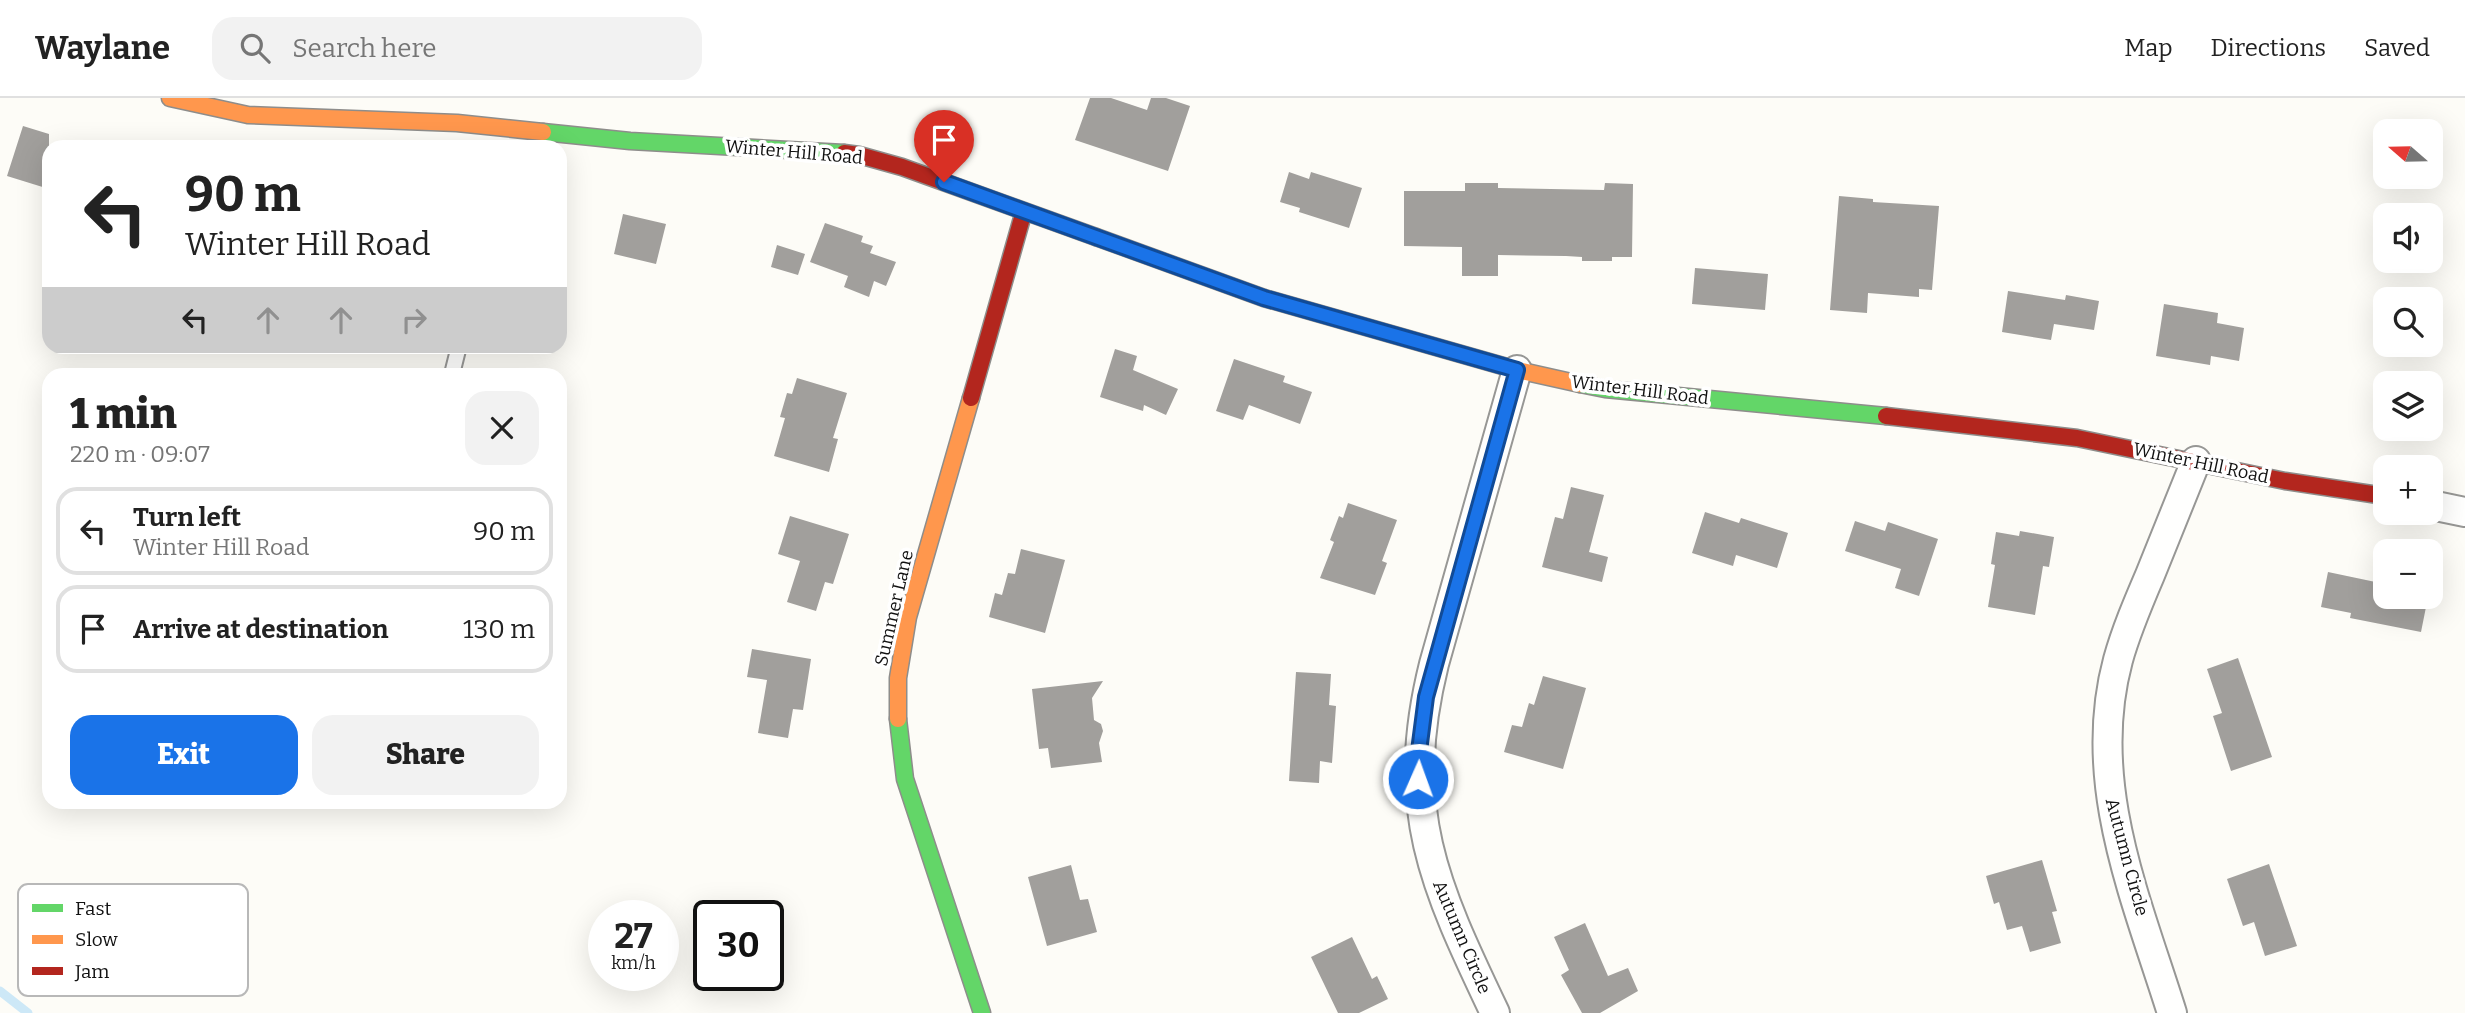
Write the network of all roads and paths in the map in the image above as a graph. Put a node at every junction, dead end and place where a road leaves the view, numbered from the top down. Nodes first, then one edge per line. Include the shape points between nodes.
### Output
1 (170, 98) edge
2 (1024, 211) junction
3 (1517, 370) junction
4 (2196, 461) junction
5 (2373, 494) edge
6 (2443, 507) edge
7 (2465, 512) edge
8 (982, 1013) edge
9 (1495, 1013) edge
10 (2172, 1013) edge

1 - 2 street, Winter Hill Road via 248,115 859,156
2 - 3 street, Winter Hill Road via 1264,298
2 - 8 street, Summer Lane via 908,617 898,670 897,725 905,779
3 - 4 street, Winter Hill Road via 1605,389 2077,438
3 - 9 street, Autumn Circle via 1434,664 1419,751 1420,806 1431,860 1448,911
4 - 5 street, Winter Hill Road
4 - 10 street, Autumn Circle via 2125,637 2107,727 2115,828
6 - 7 street

